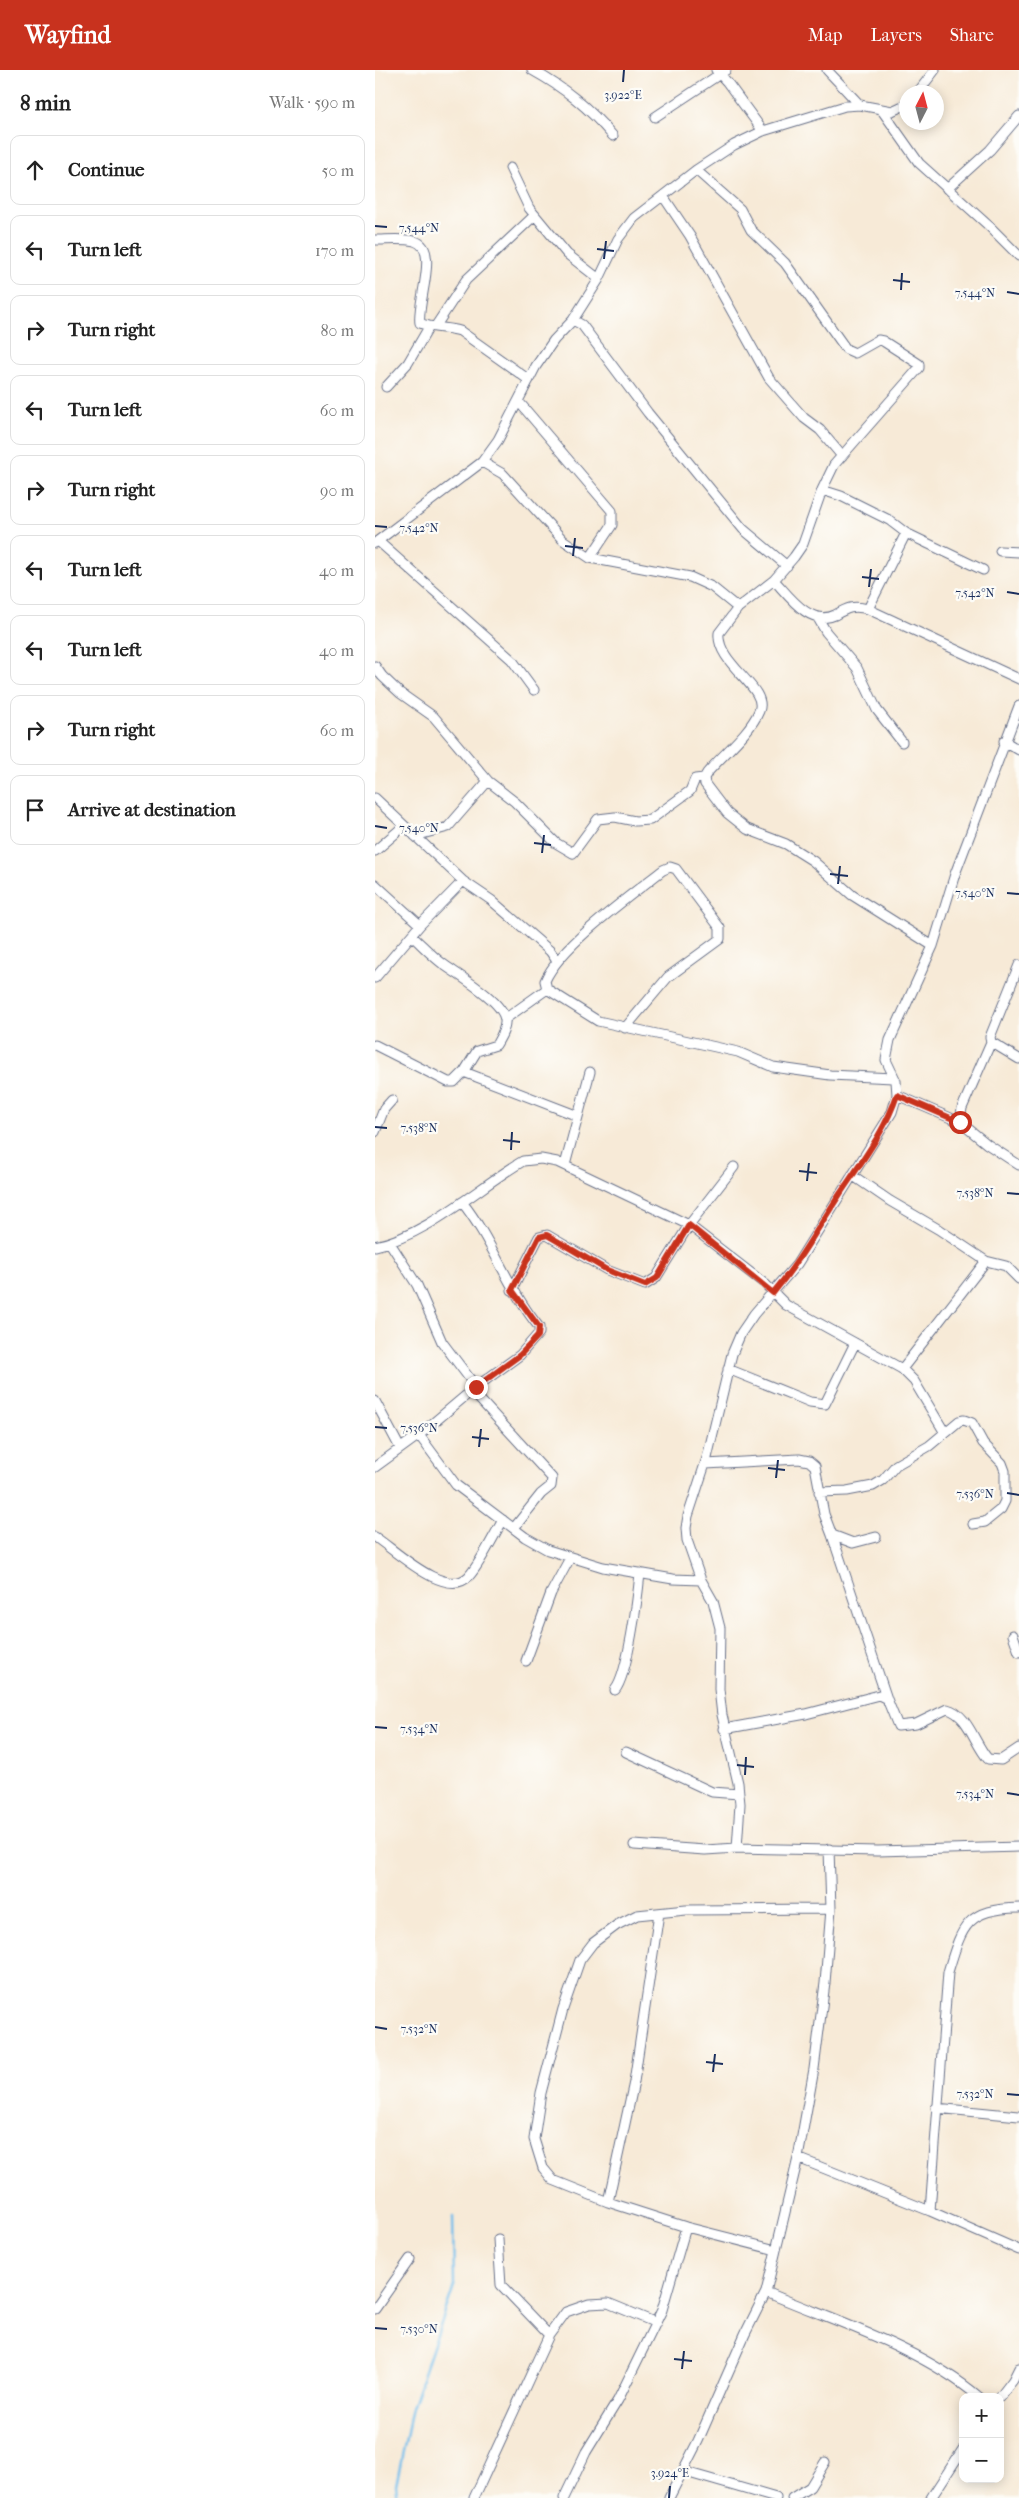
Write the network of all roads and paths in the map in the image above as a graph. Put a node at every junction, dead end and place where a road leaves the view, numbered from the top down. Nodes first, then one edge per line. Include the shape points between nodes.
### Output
1 (532, 70) edge
2 (827, 70) edge
3 (935, 70) edge
4 (721, 72) edge
5 (923, 85) edge
6 (861, 105) junction
7 (899, 107) edge
8 (881, 109) junction
9 (1019, 116) edge
10 (655, 117) dead end
11 (763, 131) junction
12 (613, 136) dead end
13 (510, 168) dead end
14 (696, 170) junction
15 (947, 189) junction
16 (663, 196) junction
17 (535, 215) junction
18 (375, 240) edge
19 (1018, 254) edge
20 (599, 279) junction
21 (573, 320) junction
22 (432, 327) junction
23 (529, 380) junction
24 (387, 387) dead end
25 (519, 402) junction
26 (841, 456) junction
27 (482, 462) junction
28 (822, 490) junction
29 (906, 533) junction
30 (377, 542) edge
31 (1000, 551) dead end
32 (1019, 552) edge
33 (590, 558) junction
34 (787, 566) junction
35 (983, 570) dead end
36 (774, 580) junction
37 (738, 608) junction
38 (868, 609) junction
39 (817, 618) junction
40 (375, 666) edge
41 (1019, 679) edge
42 (533, 690) dead end
43 (1019, 706) edge
44 (903, 742) dead end
45 (1004, 742) junction
46 (1019, 750) edge
47 (704, 778) junction
48 (488, 781) junction
49 (375, 798) edge
50 (404, 826) junction
51 (415, 836) junction
52 (375, 851) edge
53 (463, 881) junction
54 (375, 884) edge
55 (420, 926) junction
56 (412, 936) junction
57 (933, 946) junction
58 (557, 961) junction
59 (1019, 966) edge
60 (375, 978) edge
61 (547, 989) junction
62 (505, 1019) junction
63 (625, 1028) junction
64 (991, 1042) junction
65 (375, 1045) edge
66 (1019, 1058) edge
67 (464, 1072) junction
68 (589, 1072) dead end
69 (893, 1078) junction
70 (897, 1095) junction
71 (393, 1100) dead end
72 (578, 1116) junction
73 (960, 1122) junction
74 (375, 1132) edge
75 (565, 1165) junction
76 (1019, 1165) edge
77 (734, 1166) dead end
78 (852, 1175) junction
79 (462, 1202) junction
80 (689, 1225) junction
81 (390, 1243) junction
82 (375, 1246) edge
83 (986, 1261) junction
84 (1019, 1278) edge
85 (512, 1290) junction
86 (773, 1293) junction
87 (855, 1343) junction
88 (728, 1369) junction
89 (902, 1369) junction
90 (474, 1389) junction
91 (375, 1401) edge
92 (945, 1433) junction
93 (419, 1435) junction
94 (400, 1448) junction
95 (706, 1464) junction
96 (375, 1466) edge
97 (819, 1492) junction
98 (503, 1520) junction
99 (973, 1524) dead end
100 (514, 1528) junction
101 (832, 1535) junction
102 (375, 1537) edge
103 (876, 1537) dead end
104 (570, 1558) junction
105 (640, 1573) junction
106 (701, 1580) junction
107 (1013, 1635) dead end
108 (1019, 1652) edge
109 (526, 1661) dead end
110 (615, 1690) dead end
111 (887, 1699) junction
112 (724, 1729) junction
113 (1019, 1748) edge
114 (626, 1752) dead end
115 (739, 1794) junction
116 (634, 1845) dead end
117 (1019, 1847) edge
118 (737, 1848) junction
119 (829, 1849) junction
120 (1019, 1908) edge
121 (831, 1909) junction
122 (659, 1913) junction
123 (936, 2108) junction
124 (1019, 2116) edge
125 (797, 2158) junction
126 (608, 2202) junction
127 (930, 2211) junction
128 (686, 2227) junction
129 (498, 2239) dead end
130 (776, 2250) junction
131 (1019, 2250) edge
132 (410, 2258) dead end
133 (765, 2292) junction
134 (375, 2309) edge
135 (654, 2322) junction
136 (549, 2335) junction
137 (1019, 2368) edge
138 (1016, 2382) edge
139 (974, 2393) edge
140 (1004, 2393) edge
141 (959, 2455) edge
142 (825, 2462) dead end
143 (682, 2471) junction
144 (474, 2498) edge
145 (564, 2498) edge
146 (669, 2498) edge
147 (775, 2498) edge
148 (791, 2498) edge
149 (931, 2498) edge

1 - 12 street via 562,87 590,110
2 - 6 street
3 - 5 street
4 - 10 street
4 - 11 street
6 - 8 street
6 - 11 street via 845,106
7 - 8 street
8 - 15 street via 919,163
9 - 15 street via 990,150
11 - 14 street
13 - 17 street
14 - 16 street
14 - 26 street via 740,209 751,230 785,262 846,349 855,353 878,340 883,341 919,364 912,378
15 - 19 street
16 - 20 street via 635,218 618,239
16 - 26 street via 690,236 769,378
17 - 20 street via 567,254
17 - 22 street via 466,280
18 - 22 street via 414,240 427,250 419,314 421,323
20 - 21 street
21 - 23 street via 554,340
21 - 34 street via 582,325 648,413 743,529
22 - 23 street via 460,331
22 - 24 street
23 - 25 street
25 - 27 street
25 - 33 street via 612,511 612,525
26 - 28 street via 833,465
27 - 30 street
27 - 33 street via 503,474 563,540
28 - 29 street via 881,516
28 - 34 street via 803,544
29 - 35 street
29 - 38 street
30 - 42 street via 512,660
31 - 32 street
33 - 37 street via 690,577 712,587
34 - 36 street
36 - 37 street
36 - 39 street via 806,613
37 - 47 street via 719,633 721,650 755,690 760,709 749,727
38 - 39 street via 853,606 826,618
38 - 41 street
39 - 44 street via 857,668 877,710
40 - 48 street via 400,693 434,717
43 - 45 street
45 - 46 street
45 - 57 street via 955,874
47 - 48 street via 695,779 690,791 650,820 598,819 573,853 556,843 515,802
47 - 57 street via 727,813 747,829 786,844 813,861 852,895
48 - 51 street via 448,826
49 - 50 street
50 - 51 street
50 - 52 street
51 - 53 street
53 - 55 street
53 - 58 street via 491,900 550,951
54 - 55 street
55 - 56 street
56 - 60 street
56 - 62 street via 489,998 500,1008
57 - 69 street via 887,1049 886,1060
58 - 61 street via 545,981
58 - 63 street via 663,870 676,869 720,928 720,939 668,977
59 - 64 street via 991,1033
61 - 62 street
61 - 63 street via 598,1021
62 - 67 street via 503,1034 496,1045 477,1051
63 - 69 street via 738,1052 773,1067 829,1075
64 - 66 street
64 - 73 street via 962,1108
65 - 67 street via 448,1082 453,1082
67 - 72 street
68 - 72 street
69 - 70 street
70 - 73 street
70 - 78 street via 892,1112
71 - 74 street via 385,1109
72 - 75 street
73 - 76 street
75 - 79 street via 541,1159 523,1161
75 - 80 street
77 - 80 street
78 - 83 street
78 - 86 street via 797,1264
79 - 81 street
79 - 85 street via 488,1239
80 - 85 street via 657,1278 645,1285 607,1270 556,1240 543,1236 539,1237
80 - 86 street
81 - 82 street
81 - 90 street via 417,1285 442,1342
83 - 84 street via 1006,1266
83 - 89 street
85 - 90 street via 539,1327 538,1336 520,1355
86 - 87 street via 786,1304
86 - 88 street via 741,1334
87 - 88 street via 825,1404 810,1402
87 - 89 street
88 - 95 street
89 - 92 street via 914,1381
90 - 93 street
90 - 100 street via 552,1478 551,1486 537,1498
91 - 94 street
92 - 97 street via 896,1465 873,1486
92 - 99 street via 959,1421 972,1423 983,1443 1002,1463 1005,1501 1001,1510 985,1522
93 - 94 street
93 - 98 street via 456,1485
94 - 96 street
95 - 97 street via 809,1461 818,1474
95 - 106 street via 686,1528
97 - 101 street
98 - 100 street
98 - 102 street via 468,1577 454,1583 433,1579
100 - 104 street via 548,1550
101 - 103 street via 853,1543
101 - 111 street
104 - 105 street
104 - 109 street via 551,1593
105 - 106 street
105 - 110 street via 625,1666
106 - 112 street via 713,1601 720,1628 719,1689
107 - 108 street
111 - 112 street via 879,1695 870,1696 806,1714
111 - 113 street via 898,1726 916,1724 947,1709 961,1716 988,1758 1001,1760
112 - 115 street
114 - 115 street via 712,1792
115 - 118 street
116 - 118 street via 705,1850
117 - 119 street via 878,1851
118 - 119 street
119 - 121 street
120 - 123 street via 982,1912 967,1922 956,1947 948,1972
121 - 122 street
121 - 125 street via 814,2069
122 - 126 street via 634,2082
122 - 126 street via 637,1915 617,1925 593,1943 580,1960 563,2009 541,2093 534,2140 543,2168 553,2180
123 - 124 street
123 - 127 street
125 - 127 street
125 - 130 street
126 - 128 street
127 - 131 street
128 - 130 street
128 - 135 street via 662,2310
129 - 136 street via 501,2285
130 - 133 street
132 - 134 street
133 - 139 street via 907,2351 952,2376
133 - 143 street via 699,2441
135 - 136 street via 608,2303 589,2304 566,2312
135 - 145 street via 636,2365 586,2452
136 - 144 street
137 - 138 street
138 - 140 street
141 - 149 street
142 - 148 street via 810,2487
143 - 146 street
143 - 147 street

